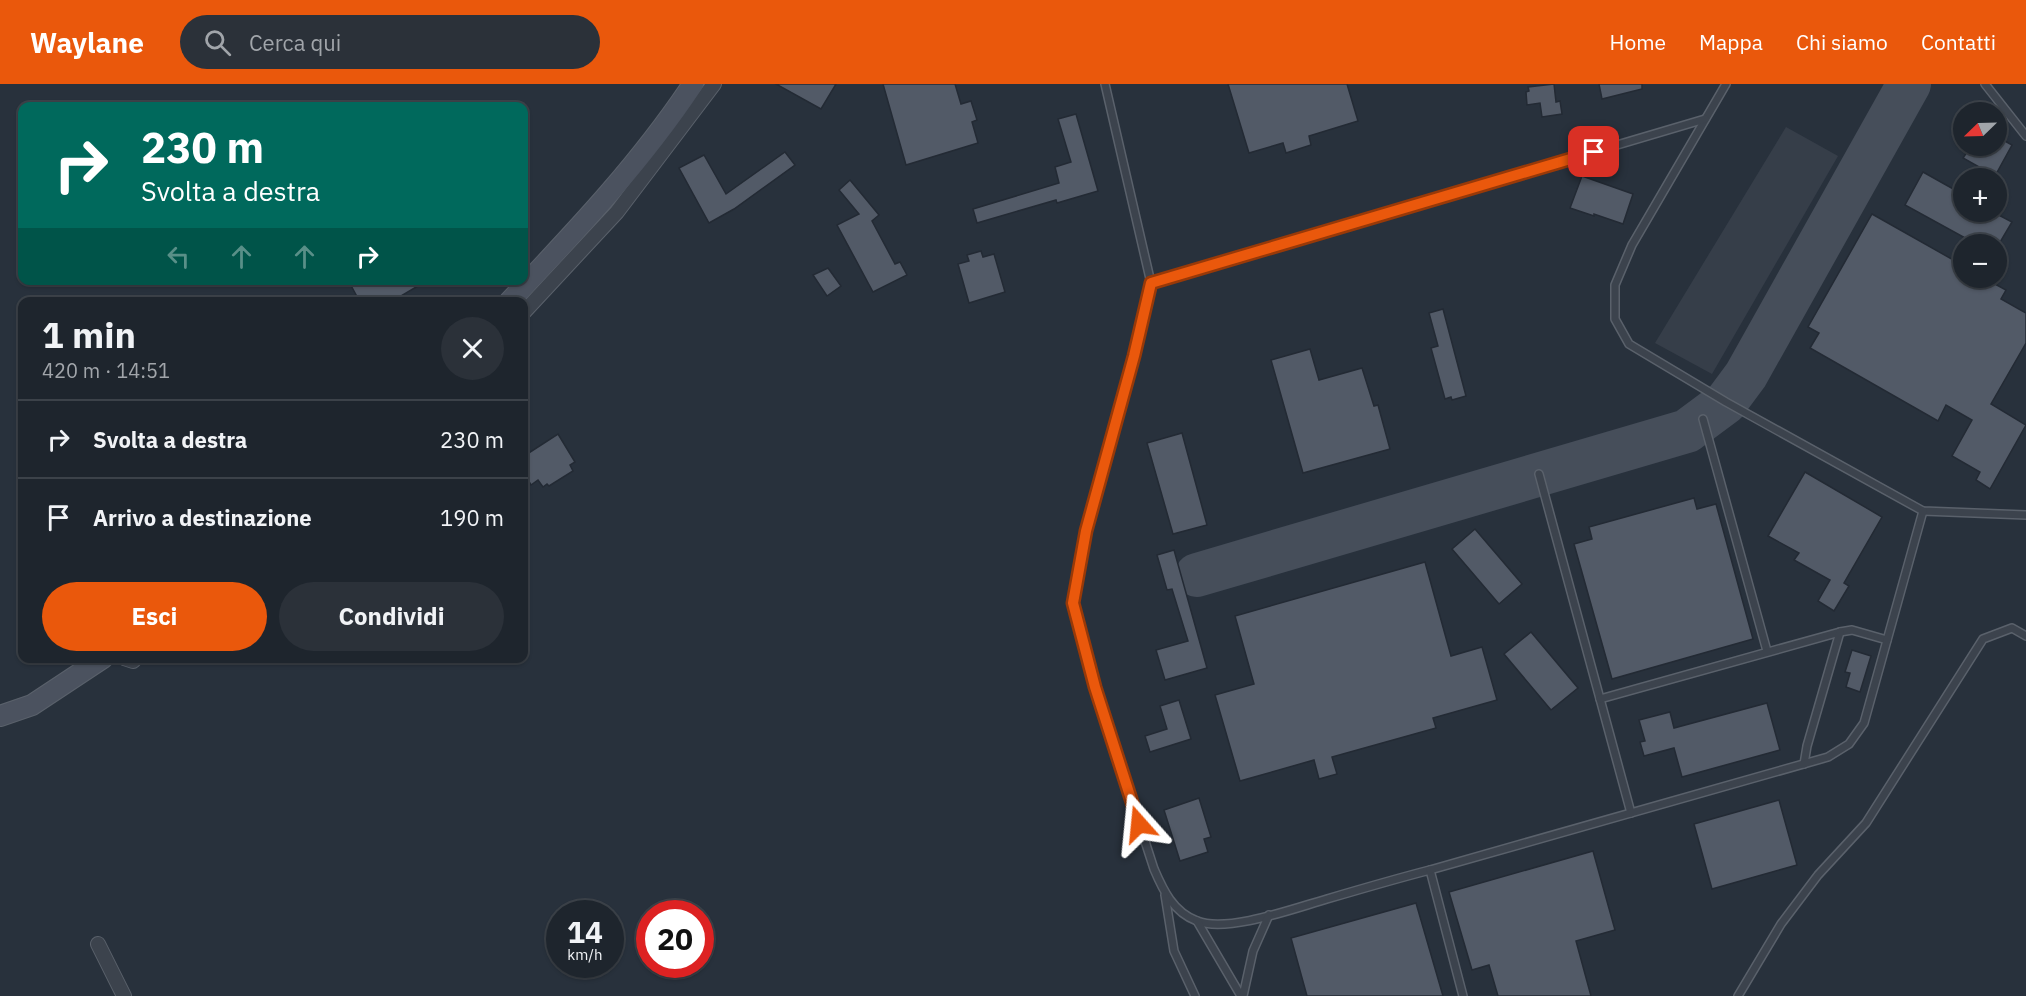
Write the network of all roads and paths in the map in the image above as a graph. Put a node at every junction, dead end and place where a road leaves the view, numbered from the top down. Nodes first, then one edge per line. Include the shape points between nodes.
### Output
1 (693, 84) edge
2 (714, 84) edge
3 (1106, 84) edge
4 (1726, 84) edge
5 (1984, 84) edge
6 (1705, 119) junction
7 (2026, 136) edge
8 (528, 282) edge
9 (1151, 283) junction
10 (525, 285) edge
11 (514, 297) edge
12 (528, 308) edge
13 (1703, 419) dead end
14 (1539, 474) dead end
15 (1923, 511) junction
16 (2026, 515) edge
17 (1840, 632) junction
18 (2026, 636) edge
19 (1887, 640) junction
20 (1767, 651) junction
21 (95, 663) edge
22 (1600, 699) junction
23 (32, 705) junction
24 (0, 716) edge
25 (0, 725) edge
26 (1804, 764) junction
27 (1631, 813) junction
28 (1430, 870) junction
29 (1165, 895) junction
30 (1269, 915) junction
31 (1197, 921) junction
32 (98, 944) dead end
33 (124, 996) edge
34 (1195, 996) edge
35 (1242, 996) edge
36 (1463, 996) edge
37 (1738, 996) edge

1 - 8 main road via 607,198
2 - 12 street via 617,212
3 - 9 lane
4 - 6 lane
5 - 7 lane
6 - 9 lane
6 - 15 lane via 1632,245 1615,285 1615,319 1629,344
9 - 29 lane via 1086,531 1073,603 1095,687
10 - 11 main road
13 - 20 lane
14 - 22 lane
15 - 16 lane
15 - 19 lane
17 - 19 lane via 1852,630
17 - 20 lane
17 - 26 lane
18 - 37 lane via 2012,628 1983,639 1866,824 1818,875 1781,924
19 - 26 lane via 1864,723 1849,744 1828,758
20 - 22 lane
21 - 23 main road
22 - 27 lane
23 - 24 main road
23 - 25 main road
26 - 27 lane
27 - 28 lane
28 - 30 lane
28 - 36 lane
29 - 31 lane via 1181,912
29 - 34 lane via 1174,951
30 - 31 lane via 1222,924
30 - 35 lane via 1253,951
31 - 35 lane
32 - 33 street

